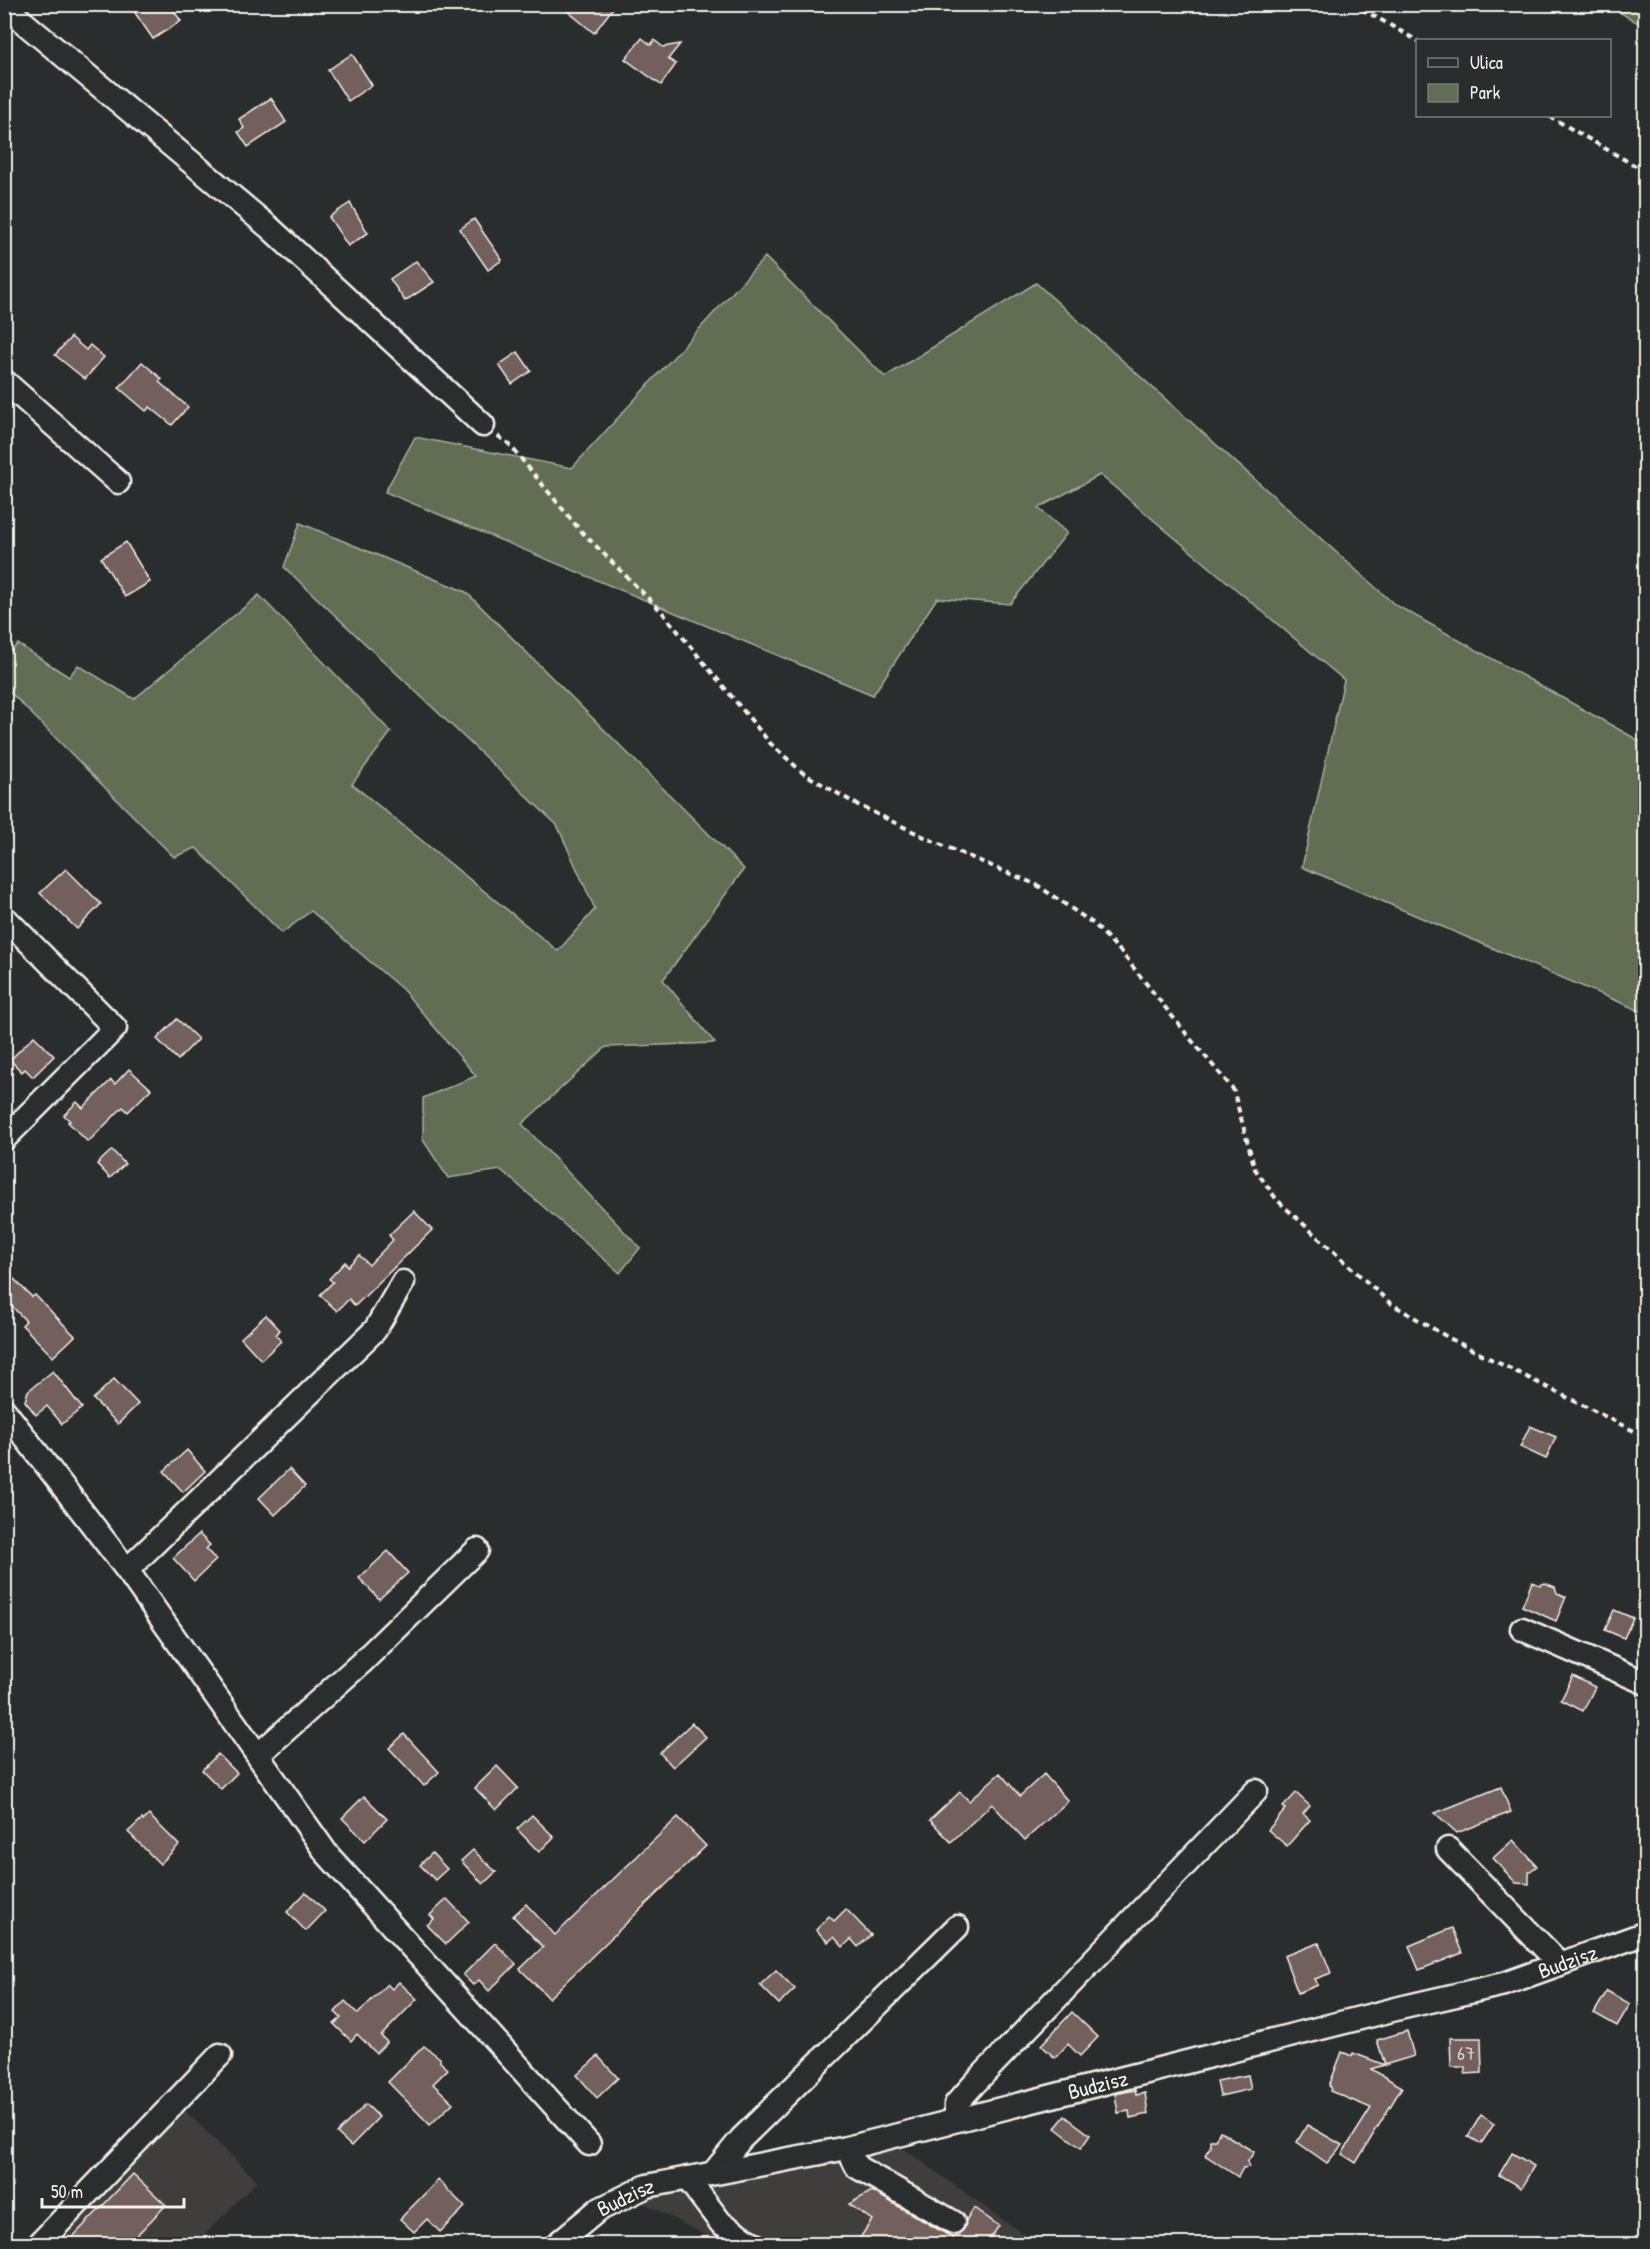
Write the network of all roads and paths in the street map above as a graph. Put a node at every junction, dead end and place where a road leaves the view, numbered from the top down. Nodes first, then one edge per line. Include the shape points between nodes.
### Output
1 (1353, 4) edge
2 (4, 6) edge
3 (1416, 40) edge
4 (1551, 117) edge
5 (1646, 172) edge
6 (4, 381) edge
7 (483, 425) joint
8 (118, 482) dead end
9 (7, 920) dead end
10 (4, 1139) edge
11 (403, 1282) dead end
12 (4, 1410) edge
13 (1646, 1437) edge
14 (477, 1550) dead end
15 (127, 1569) junction
16 (1522, 1629) dead end
17 (1646, 1683) edge
18 (258, 1755) junction
19 (1256, 1791) dead end
20 (1448, 1850) dead end
21 (957, 1927) dead end
22 (1646, 1933) edge
23 (1560, 1964) junction
24 (220, 2055) dead end
25 (956, 2119) junction
26 (589, 2145) dead end
27 (847, 2148) junction
28 (714, 2172) junction
29 (687, 2178) junction
30 (953, 2222) dead end
31 (39, 2244) edge
32 (557, 2244) edge
33 (754, 2244) edge

1 - 3 path
2 - 7 street via 270,228
4 - 5 path
6 - 8 street
7 - 13 path via 509,444 579,529 662,612 770,743 803,773 937,843 1037,885 1094,924 1233,1089 1255,1169 1277,1200 1390,1303 1449,1338
9 - 10 street via 115,1028
11 - 15 street via 375,1330
12 - 15 street
14 - 18 street via 361,1663
15 - 18 street
16 - 17 street
18 - 26 street via 327,1854
19 - 25 street via 974,2084 956,2104
20 - 23 street
21 - 28 street via 741,2139
22 - 23 street, Budzisz
23 - 25 street, Budzisz via 1504,1984
24 - 31 street
25 - 27 street, Budzisz
27 - 28 street, Budzisz
27 - 30 street via 857,2167
28 - 29 street, Budzisz
29 - 32 street, Budzisz via 647,2186 598,2210
29 - 33 street via 721,2223

